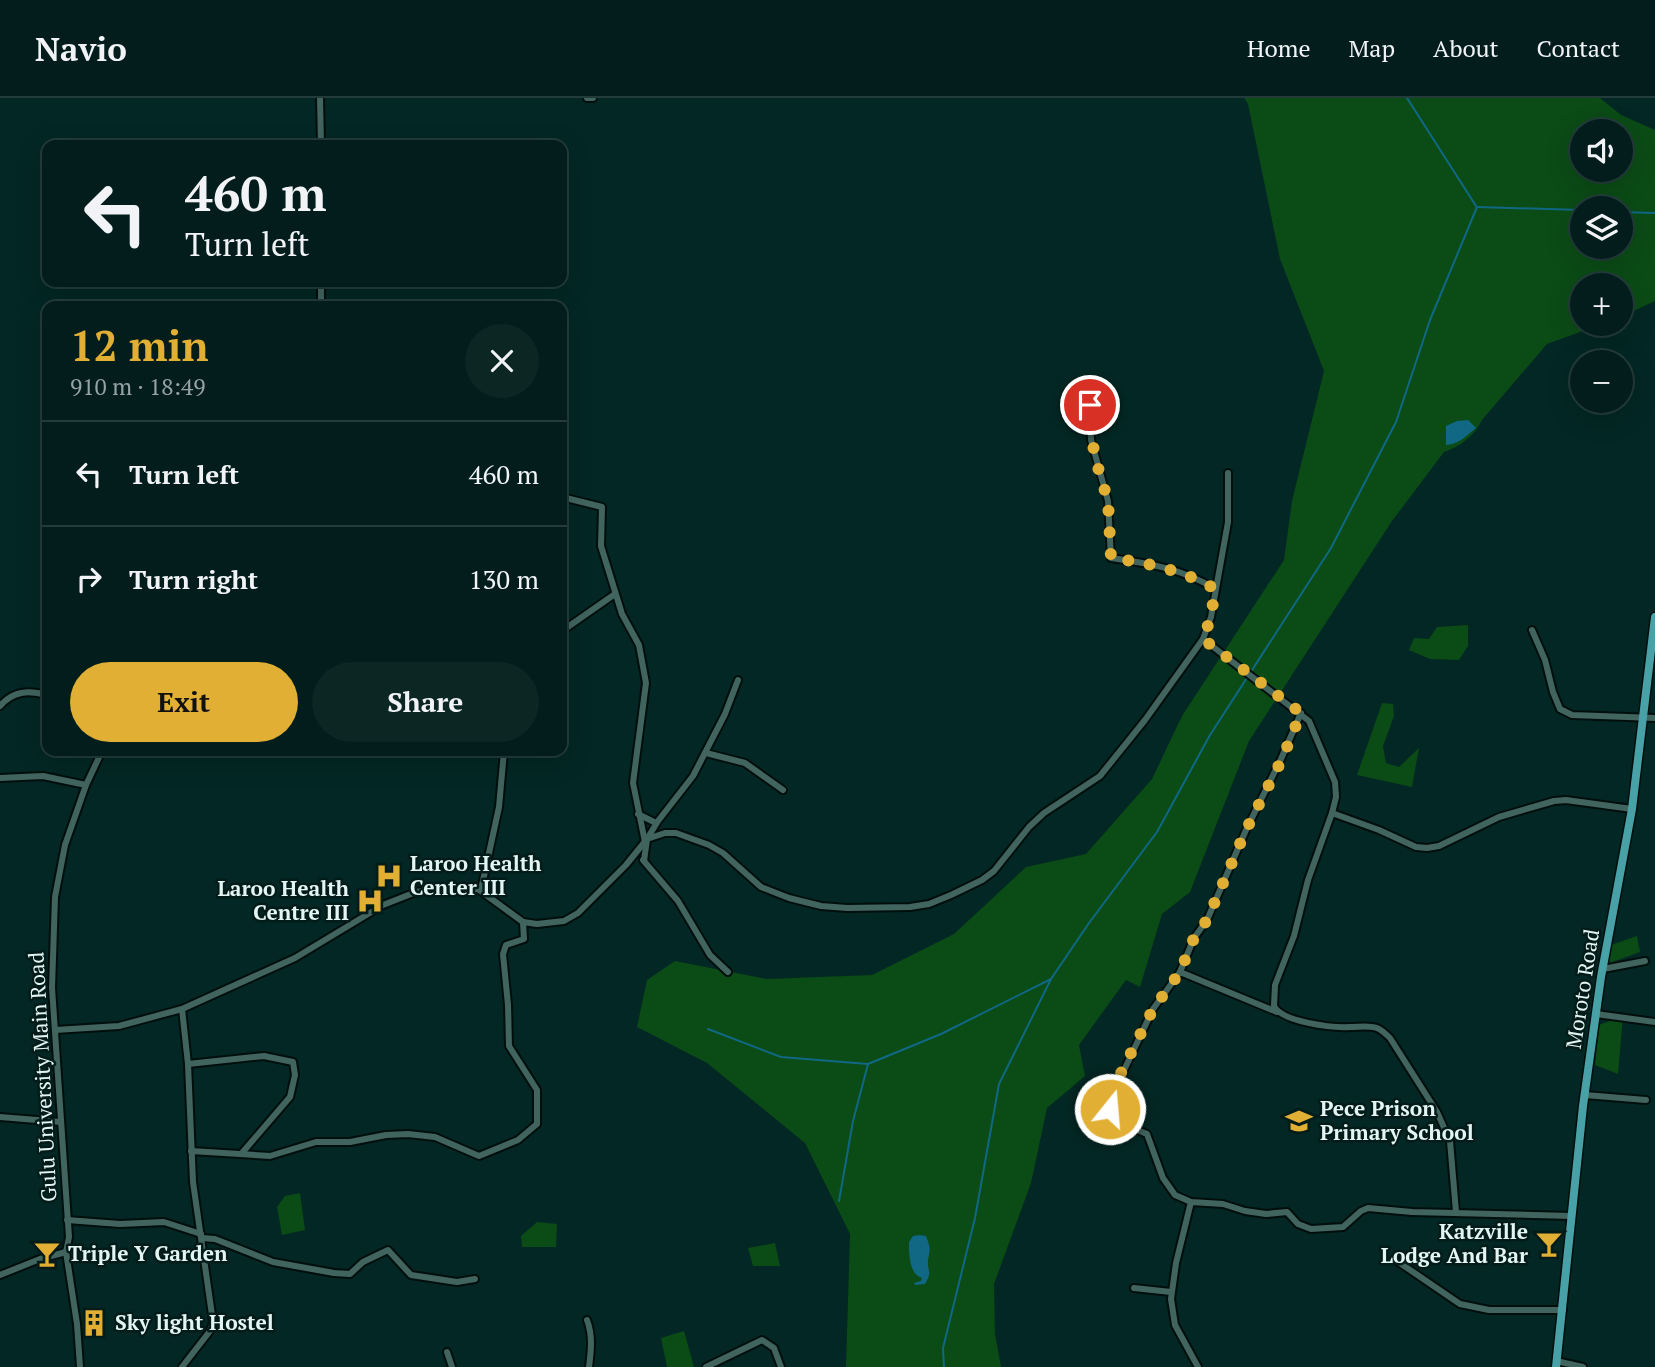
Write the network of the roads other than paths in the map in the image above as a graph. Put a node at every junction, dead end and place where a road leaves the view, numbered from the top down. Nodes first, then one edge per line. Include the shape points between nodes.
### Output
1 (320, 98) edge
2 (587, 98) edge
3 (593, 99) edge
4 (321, 140) edge
5 (1089, 382) dead end
6 (1228, 473) dead end
7 (567, 498) edge
8 (1215, 589) junction
9 (614, 594) junction
10 (1655, 617) edge
11 (567, 627) edge
12 (1532, 629) dead end
13 (1203, 639) junction
14 (738, 680) dead end
15 (42, 694) edge
16 (0, 706) edge
17 (1301, 713) junction
18 (1655, 718) edge
19 (1643, 719) junction
20 (706, 752) junction
21 (100, 756) edge
22 (504, 756) edge
23 (0, 778) edge
24 (86, 785) junction
25 (783, 790) dead end
26 (1632, 809) junction
27 (1332, 813) junction
28 (638, 814) junction
29 (656, 823) junction
30 (646, 840) junction
31 (636, 853) junction
32 (644, 861) junction
33 (481, 890) junction
34 (523, 922) junction
35 (1645, 961) dead end
36 (1603, 969) junction
37 (728, 972) dead end
38 (1180, 972) junction
39 (182, 1009) junction
40 (1277, 1012) junction
41 (1596, 1014) junction
42 (1655, 1022) edge
43 (55, 1030) junction
44 (188, 1064) junction
45 (1585, 1095) junction
46 (1646, 1100) dead end
47 (0, 1117) edge
48 (61, 1122) junction
49 (191, 1151) junction
50 (242, 1153) junction
51 (1191, 1202) junction
52 (1456, 1212) junction
53 (1572, 1216) junction
54 (67, 1220) junction
55 (201, 1236) junction
56 (66, 1252) junction
57 (1394, 1259) dead end
58 (0, 1275) edge
59 (475, 1279) dead end
60 (1134, 1288) dead end
61 (1171, 1292) junction
62 (1563, 1310) junction
63 (587, 1320) dead end
64 (447, 1352) dead end
65 (1556, 1364) edge
66 (80, 1367) edge
67 (182, 1367) edge
68 (452, 1367) edge
69 (589, 1367) edge
70 (706, 1367) edge
71 (781, 1367) edge
72 (1198, 1367) edge
73 (1583, 1367) edge

1 - 4 street
2 - 3 street
5 - 8 street via 1091,440 1108,501 1111,558 1177,571
6 - 8 street via 1228,522
7 - 9 street via 602,507 601,545
8 - 13 street
9 - 11 street
9 - 28 street via 639,645 646,682 633,783
10 - 19 main road, Moroto Road
12 - 19 street via 1560,709 1573,715
13 - 17 street
13 - 30 street via 1100,776 1044,813 982,880 929,904 821,906 761,887 723,853 700,841 676,833
14 - 20 street
15 - 16 street via 15,694
17 - 27 street via 1313,728 1335,782
17 - 38 street
18 - 19 street
19 - 26 main road, Moroto Road
20 - 25 street via 746,763
20 - 29 street
21 - 24 street, Gulu University Main Road
22 - 33 street via 499,807
23 - 24 street via 43,776
24 - 43 street, Gulu University Main Road via 65,845 55,897
26 - 27 street via 1554,801 1499,817 1427,848
26 - 36 main road, Moroto Road
27 - 40 street via 1275,985
28 - 29 street
28 - 30 street
29 - 30 street
30 - 31 street
30 - 32 street
31 - 32 street
31 - 34 street via 573,917 555,923
32 - 37 street via 678,901 710,956
33 - 34 street
33 - 39 street via 439,888 383,905 295,958
34 - 50 street via 524,939 506,945 503,954 509,1046 537,1090 534,1127 518,1140 479,1156 435,1137 408,1134 316,1142 271,1156
35 - 36 street
36 - 41 main road, Moroto Road
38 - 40 street
38 - 51 street via 1153,1009 1108,1101 1118,1124 1147,1134 1168,1189
39 - 43 street via 118,1026
39 - 44 street
40 - 52 street via 1312,1023 1373,1027 1390,1038 1450,1140
41 - 42 street
41 - 45 main road, Moroto Road
43 - 48 street, Gulu University Main Road
44 - 49 street
44 - 50 street via 264,1056 293,1062 290,1097
45 - 46 street
45 - 53 main road, Moroto Road
47 - 48 street
48 - 54 street, Gulu University Main Road
49 - 50 street
49 - 55 street
51 - 52 street via 1266,1214 1287,1212 1311,1230 1343,1227 1368,1209
51 - 61 street
52 - 53 street
53 - 62 main road, Moroto Road
54 - 55 street via 164,1222
54 - 56 street, Gulu University Main Road
55 - 59 street via 273,1262 334,1273 350,1274 388,1250 411,1275 457,1282
55 - 67 street via 212,1327
56 - 58 street
56 - 66 street, Gulu University Main Road
57 - 62 street via 1460,1304 1489,1310
60 - 61 street
61 - 72 street via 1175,1325
62 - 65 main road, Moroto Road
63 - 69 street
64 - 68 street
65 - 73 street
70 - 71 street via 762,1340 774,1348

